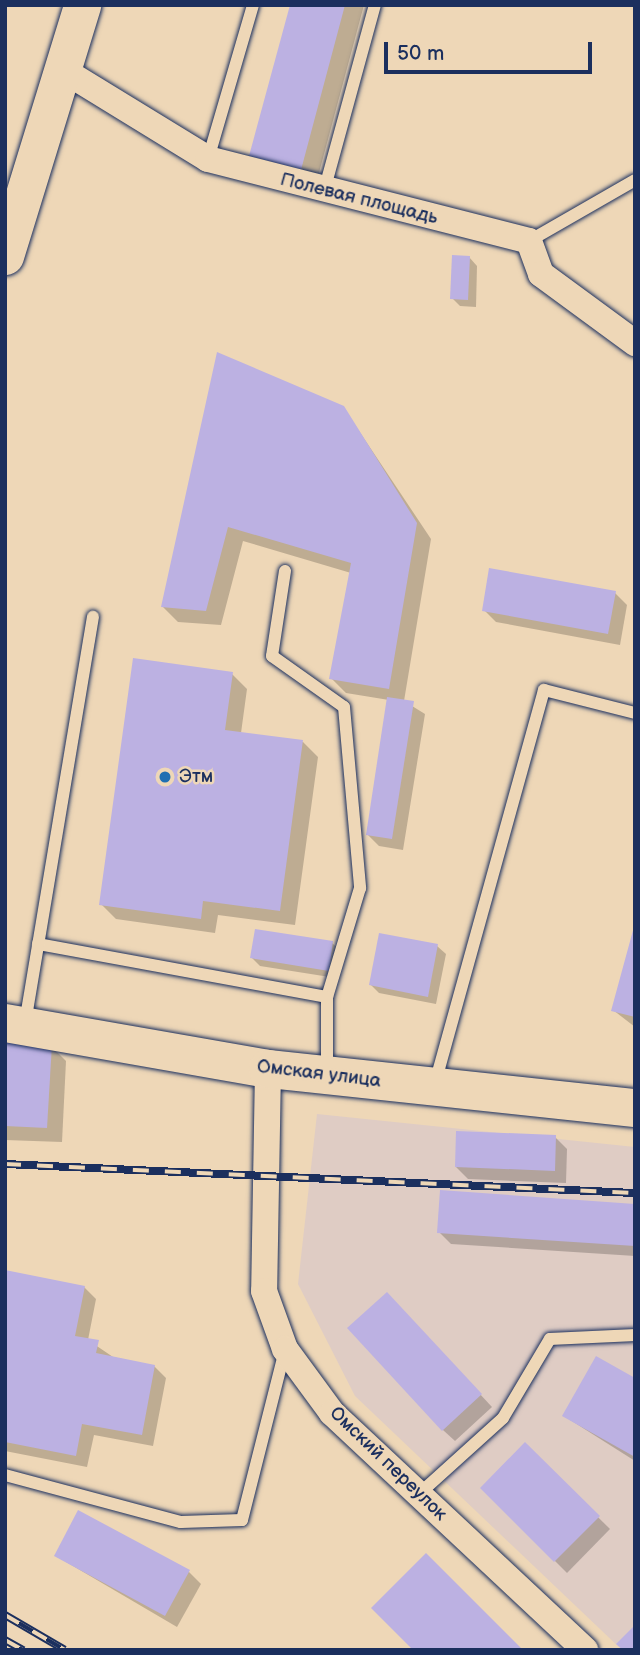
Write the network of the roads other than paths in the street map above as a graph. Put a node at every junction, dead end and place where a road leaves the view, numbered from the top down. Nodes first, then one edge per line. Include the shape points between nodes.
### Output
1 (82, 5) edge
2 (253, 5) edge
3 (375, 5) edge
4 (63, 70) junction
5 (208, 159) junction
6 (635, 180) edge
7 (323, 192) junction
8 (528, 241) junction
9 (5, 256) edge
10 (635, 343) edge
11 (285, 571) dead end
12 (93, 617) dead end
13 (635, 713) edge
14 (38, 944) junction
15 (327, 997) junction
16 (15, 1025) edge
17 (268, 1069) junction
18 (327, 1076) junction
19 (434, 1087) junction
20 (635, 1108) edge
21 (635, 1335) edge
22 (285, 1349) junction
23 (5, 1475) edge
24 (419, 1494) junction
25 (585, 1650) edge

1 - 4 main road
2 - 5 lane
3 - 7 lane
4 - 5 street, Полевая площадь
4 - 9 main road
5 - 7 street, Полевая площадь
6 - 8 lane
7 - 8 street, Полевая площадь
8 - 10 street via 541,274
11 - 15 lane via 272,656 344,706 360,888
12 - 14 lane
13 - 19 lane via 544,690
14 - 15 lane
14 - 16 lane
15 - 18 lane
16 - 17 main road, Омская улица
17 - 18 main road, Омская улица
17 - 22 street, Омский переулок via 264,1291
18 - 19 main road, Омская улица
19 - 20 main road, Омская улица
21 - 24 lane via 550,1339 503,1418
22 - 23 lane via 242,1520 181,1522
22 - 24 street, Омский переулок via 332,1413
24 - 25 street, Омский переулок

